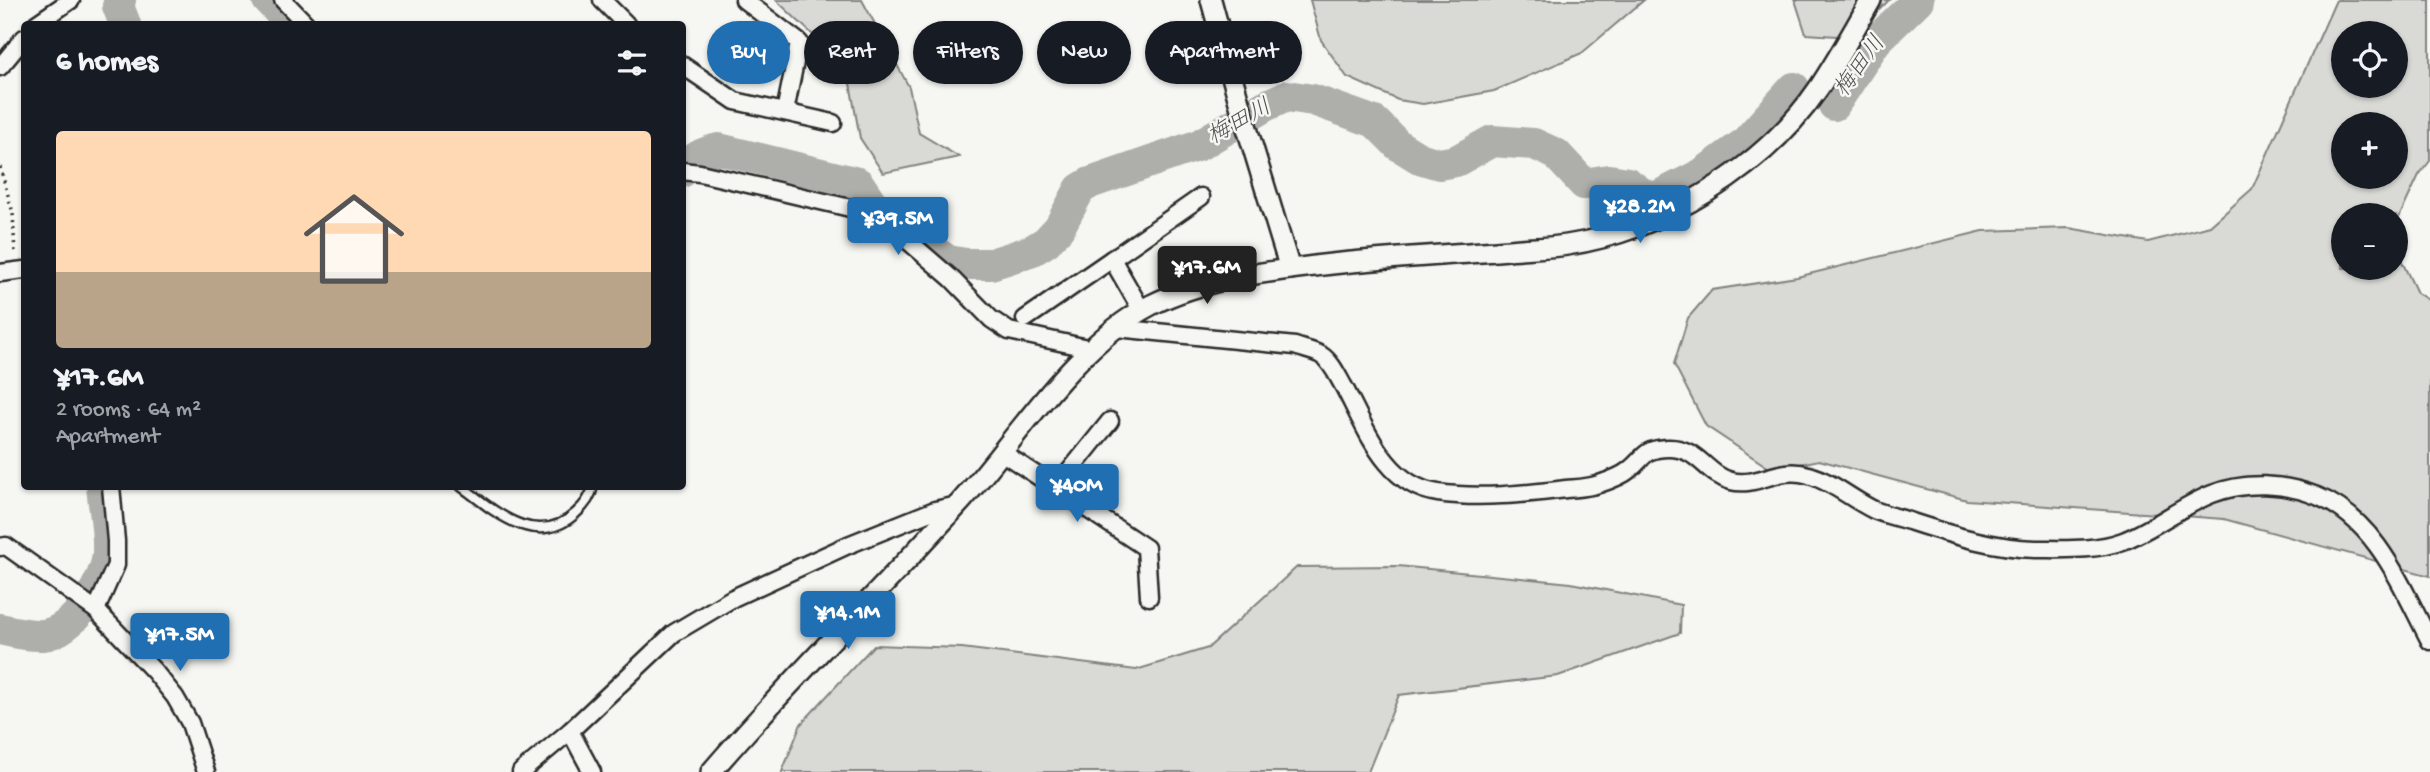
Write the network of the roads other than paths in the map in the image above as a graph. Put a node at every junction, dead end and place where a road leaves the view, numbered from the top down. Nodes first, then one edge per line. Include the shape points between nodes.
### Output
1 (71, 0) edge
2 (283, 0) edge
3 (603, 0) edge
4 (744, 0) edge
5 (1211, 0) edge
6 (1871, 0) edge
7 (40, 21) edge
8 (303, 21) edge
9 (623, 21) edge
10 (21, 41) edge
11 (0, 68) edge
12 (686, 68) edge
13 (785, 112) junction
14 (833, 123) dead end
15 (686, 171) edge
16 (1201, 197) dead end
17 (1112, 259) junction
18 (1290, 269) junction
19 (1142, 311) junction
20 (1025, 319) dead end
21 (1117, 328) junction
22 (1092, 349) junction
23 (1110, 421) dead end
24 (1003, 453) junction
25 (1056, 488) junction
26 (111, 490) edge
27 (466, 490) edge
28 (591, 490) edge
29 (958, 505) junction
30 (0, 547) edge
31 (1149, 597) dead end
32 (89, 606) junction
33 (2430, 640) edge
34 (570, 731) junction
35 (206, 772) edge
36 (521, 772) edge
37 (592, 772) edge
38 (711, 772) edge

1 - 7 street
2 - 8 street
3 - 9 street
4 - 13 street via 799,42
5 - 18 street
6 - 18 street via 1817,91 1766,148 1713,188 1654,219 1567,245
10 - 11 street
12 - 13 street via 735,101
13 - 14 street
15 - 22 street via 875,216 1009,331
16 - 17 street
17 - 19 street
17 - 20 street
18 - 19 street via 1194,289
19 - 21 street
21 - 22 street
21 - 33 street via 1296,346 1322,356 1392,467 1419,488 1438,493 1518,495 1596,485 1628,471 1644,452 1670,448 1692,453 1718,477 1734,482 1749,483 1790,471 1807,474 1830,482 1874,510 1962,538 2022,549 2074,550 2121,542 2211,494 2242,486 2291,488 2348,513 2372,538
22 - 24 street
23 - 25 street
24 - 25 street
24 - 29 street
25 - 31 street via 1146,548
26 - 32 street via 116,565
27 - 28 lane via 503,519 534,529 556,526 573,516
29 - 34 street via 894,526 733,598 674,633
29 - 38 street
30 - 32 street via 6,546
32 - 35 street via 175,696 190,723
34 - 36 street
34 - 37 street

